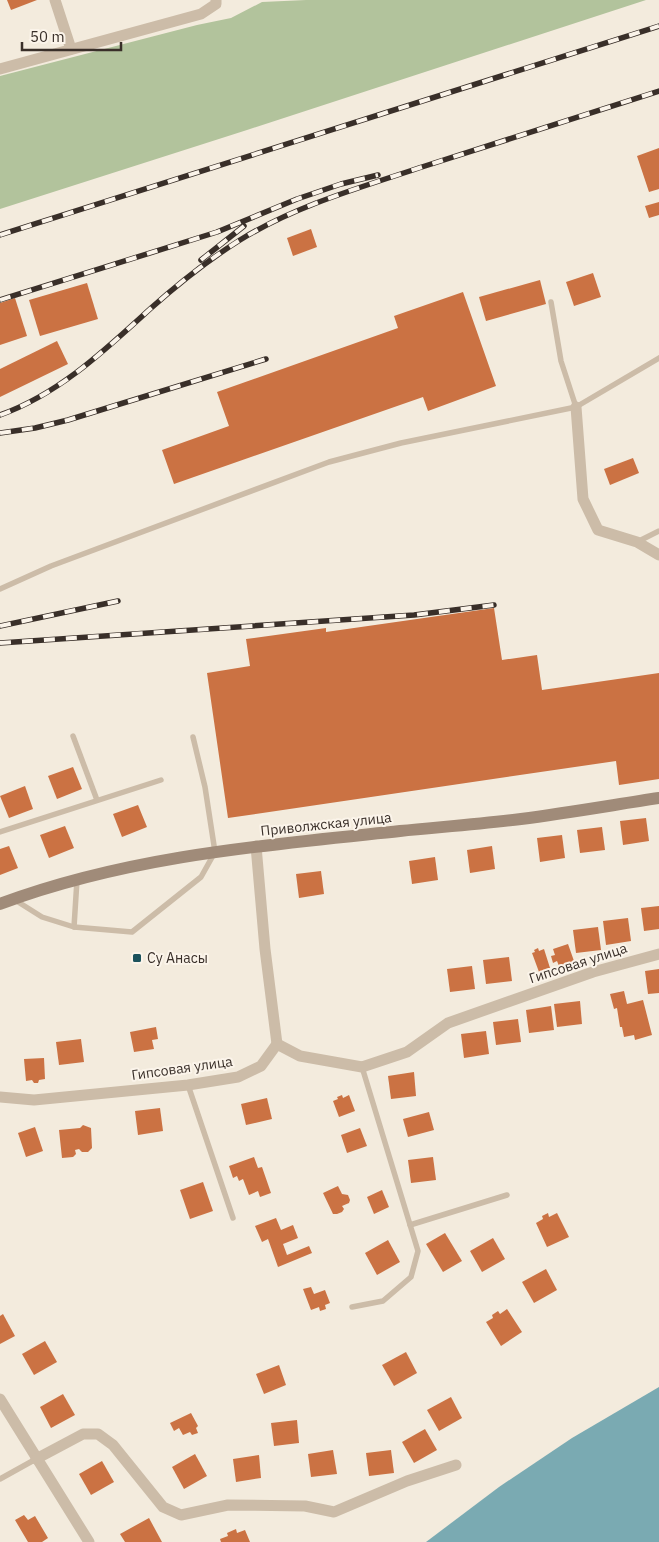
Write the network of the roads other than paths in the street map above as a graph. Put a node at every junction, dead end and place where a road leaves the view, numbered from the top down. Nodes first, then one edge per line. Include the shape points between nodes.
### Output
1 (55, 0) edge
2 (216, 0) edge
3 (71, 49) junction
4 (0, 69) edge
5 (552, 302) dead end
6 (659, 358) edge
7 (576, 407) junction
8 (659, 531) edge
9 (637, 542) junction
10 (659, 555) edge
11 (0, 589) edge
12 (73, 736) dead end
13 (193, 736) dead end
14 (161, 780) dead end
15 (659, 798) edge
16 (97, 800) junction
17 (0, 832) edge
18 (256, 846) junction
19 (215, 852) junction
20 (77, 880) junction
21 (13, 899) junction
22 (0, 904) edge
23 (74, 927) junction
24 (659, 954) edge
25 (278, 1044) junction
26 (362, 1067) junction
27 (188, 1085) junction
28 (0, 1097) edge
29 (507, 1195) dead end
30 (233, 1218) dead end
31 (410, 1225) junction
32 (352, 1307) dead end
33 (0, 1399) edge
34 (36, 1459) junction
35 (456, 1465) dead end
36 (0, 1479) edge
37 (89, 1542) edge

1 - 3 street
2 - 3 street via 216,4 201,14
3 - 4 street
5 - 7 lane via 561,361
6 - 7 lane
7 - 9 street via 583,499 598,530
7 - 11 lane via 401,443 330,462 51,566
8 - 9 lane
9 - 10 street
12 - 16 lane
13 - 19 lane
14 - 16 lane
15 - 18 main road, Приволжская улица via 521,819
16 - 17 lane
18 - 19 main road, Приволжская улица
18 - 25 street
19 - 20 main road, Приволжская улица
19 - 23 lane via 201,877 132,932
20 - 21 main road, Приволжская улица
20 - 23 lane
21 - 22 main road, Приволжская улица
21 - 23 lane via 42,916
24 - 26 street, Гипсовая улица via 593,972 448,1023 407,1052
25 - 26 street, Гипсовая улица via 300,1056
25 - 27 street, Гипсовая улица via 261,1066 238,1077
26 - 31 lane
27 - 28 street, Гипсовая улица via 34,1100
27 - 30 lane
29 - 31 lane
31 - 32 lane via 418,1251 411,1277 383,1301
33 - 34 street
34 - 35 street via 83,1434 98,1434 113,1445 163,1507 181,1515 228,1505 305,1506 334,1512 407,1481
34 - 36 lane
34 - 37 street

